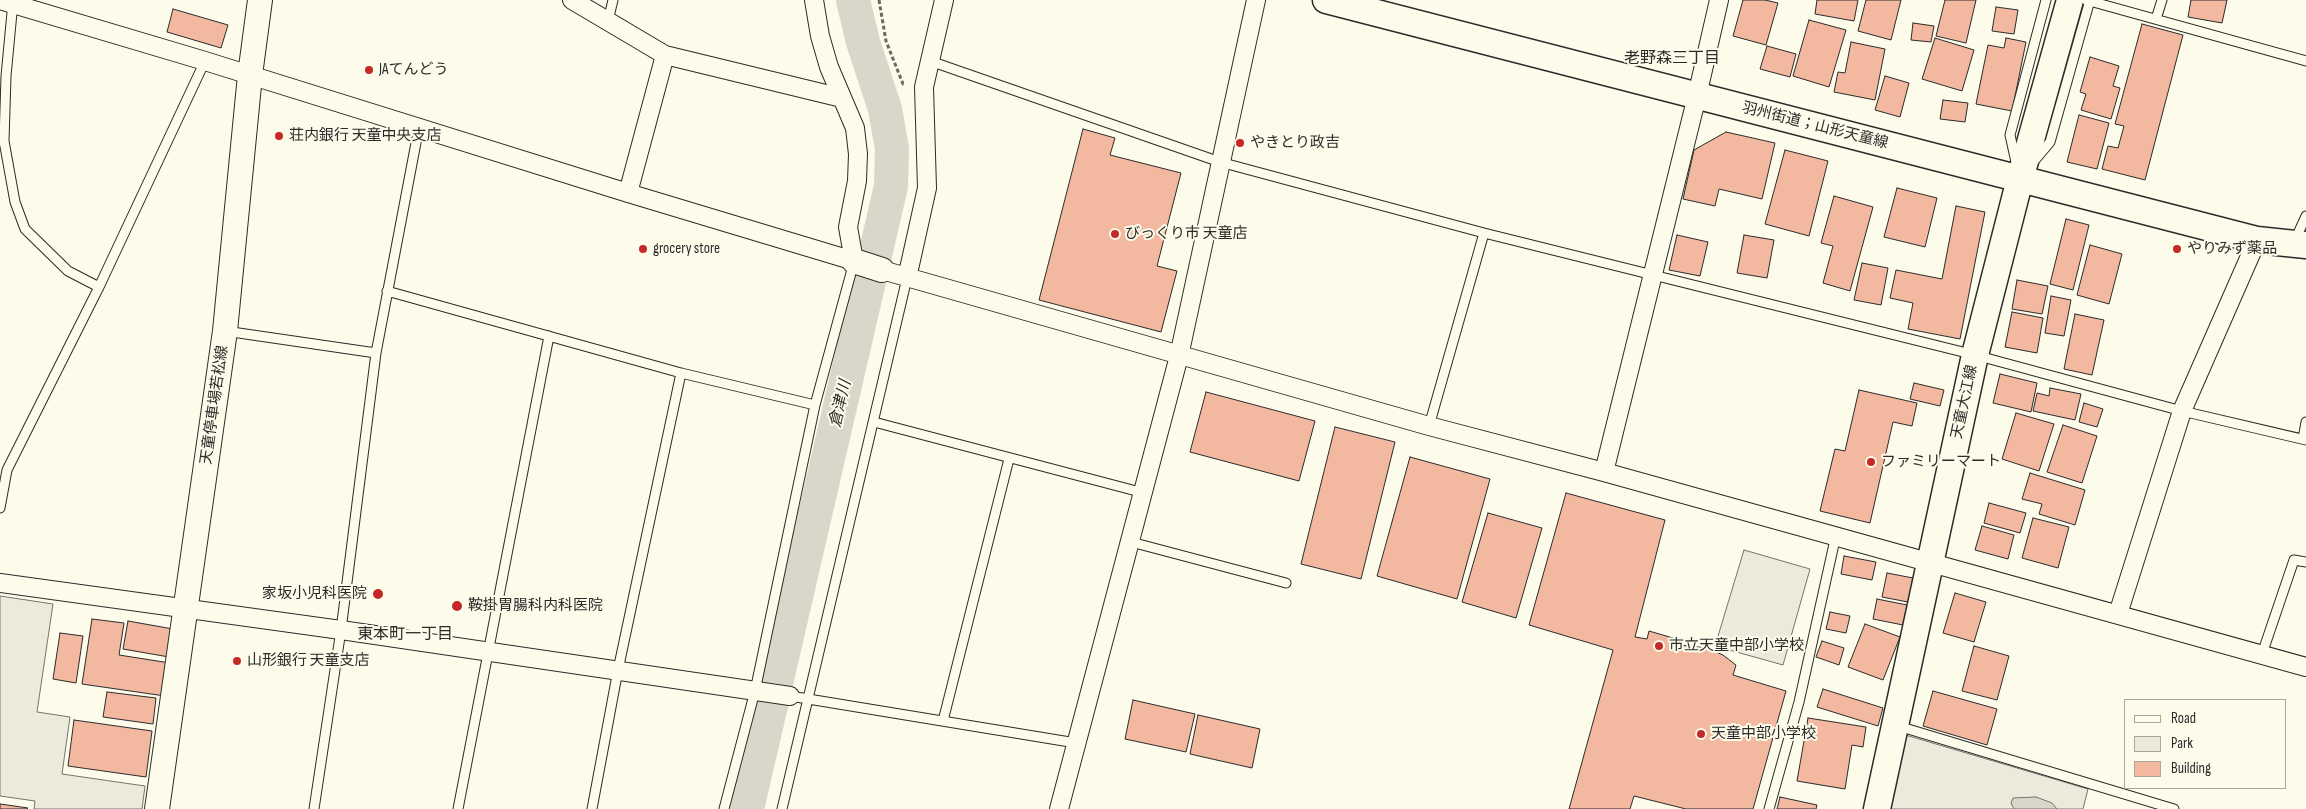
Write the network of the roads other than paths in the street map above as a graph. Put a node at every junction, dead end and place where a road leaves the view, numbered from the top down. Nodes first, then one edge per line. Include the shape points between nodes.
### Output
1 (260, 0) edge
2 (572, 0) edge
3 (613, 0) edge
4 (814, 0) edge
5 (944, 0) edge
6 (1256, 0) edge
7 (1326, 0) edge
8 (1719, 0) edge
9 (2162, 0) edge
10 (9, 1) edge
11 (2075, 1) edge
12 (2156, 19) junction
13 (608, 21) junction
14 (665, 55) junction
15 (206, 61) junction
16 (930, 61) junction
17 (2306, 61) edge
18 (250, 75) junction
19 (1697, 96) junction
20 (842, 98) junction
21 (418, 127) junction
22 (1220, 162) junction
23 (2020, 179) junction
24 (628, 193) junction
25 (2306, 216) edge
26 (1484, 233) junction
27 (2257, 240) junction
28 (2300, 244) edge
29 (854, 262) junction
30 (882, 270) joint
31 (1651, 274) junction
32 (907, 278) junction
33 (99, 286) junction
34 (387, 291) junction
35 (225, 331) junction
36 (549, 336) junction
37 (376, 353) junction
38 (1975, 355) junction
39 (1179, 356) junction
40 (681, 373) junction
41 (815, 405) junction
42 (2182, 411) junction
43 (874, 422) junction
44 (2306, 422) edge
45 (1429, 426) junction
46 (2304, 439) edge
47 (1009, 459) junction
48 (4, 468) edge
49 (1604, 472) junction
50 (0, 478) edge
51 (1144, 494) junction
52 (0, 508) edge
53 (1836, 536) junction
54 (1131, 542) junction
55 (1931, 562) junction
56 (2306, 562) edge
57 (0, 583) edge
58 (1286, 583) dead end
59 (187, 610) junction
60 (2118, 614) junction
61 (341, 630) junction
62 (488, 652) junction
63 (2262, 654) junction
64 (2306, 667) edge
65 (618, 670) junction
66 (754, 692) junction
67 (790, 696) joint
68 (808, 700) junction
69 (943, 721) junction
70 (1895, 726) junction
71 (1076, 743) junction
72 (157, 809) edge
73 (314, 809) edge
74 (458, 809) edge
75 (592, 809) edge
76 (724, 809) edge
77 (782, 809) edge
78 (1059, 809) edge
79 (1769, 809) edge
80 (1877, 809) edge
81 (2174, 809) edge

1 - 18 main road, 天童停車場若松線
2 - 13 street
3 - 13 lane
4 - 20 street via 820,36
5 - 16 street
6 - 22 street
7 - 19 main road, 羽州街道；山形天童線
8 - 19 street
9 - 12 lane
10 - 15 street
10 - 33 lane via 4,141 15,202 25,229 68,271
11 - 12 lane
11 - 23 main road, 天童大江線
12 - 17 lane
13 - 14 street
14 - 20 street
14 - 24 street
15 - 18 street
15 - 33 lane
16 - 22 lane
16 - 32 street via 924,88 927,188
18 - 21 street
18 - 35 main road, 天童停車場若松線
19 - 23 main road, 羽州街道；山形天童線
19 - 31 street
20 - 29 street via 856,128 858,154 857,181 848,227
21 - 24 street
21 - 34 lane
22 - 26 lane
22 - 39 street
23 - 27 main road, 羽州街道；山形天童線
23 - 38 main road, 天童大江線
24 - 29 street
25 - 28 lane
26 - 31 lane
26 - 45 lane
27 - 28 main road, 羽州街道；山形天童線
27 - 42 street
29 - 30 main road
29 - 41 lane
30 - 32 street
31 - 38 lane
31 - 49 street
32 - 39 street
32 - 43 lane
33 - 48 lane
34 - 36 lane
34 - 37 lane
35 - 37 lane
35 - 59 main road, 天童停車場若松線
36 - 40 lane
36 - 62 lane
37 - 61 lane
38 - 42 lane
38 - 55 main road, 天童大江線
39 - 45 street
39 - 51 street
40 - 41 lane
40 - 65 lane
41 - 66 lane
42 - 46 lane
42 - 60 street
43 - 47 lane
43 - 68 lane
44 - 46 lane
45 - 49 street
47 - 51 lane
47 - 69 lane
48 - 50 lane
48 - 52 lane
49 - 53 street
51 - 54 street
53 - 55 street
53 - 79 lane via 1799,702
54 - 58 lane
54 - 71 street
55 - 60 street
55 - 70 main road, 天童大江線
56 - 63 lane via 2294,560
57 - 59 street
59 - 61 street
59 - 72 main road, 天童停車場若松線
60 - 63 street
61 - 62 street
61 - 73 lane
62 - 65 street
62 - 74 lane
63 - 64 street
65 - 66 street
65 - 75 lane
66 - 67 street
66 - 76 lane
67 - 68 lane
68 - 69 lane
68 - 77 lane
69 - 71 lane
70 - 80 main road, 天童大江線
70 - 81 lane
71 - 78 street

